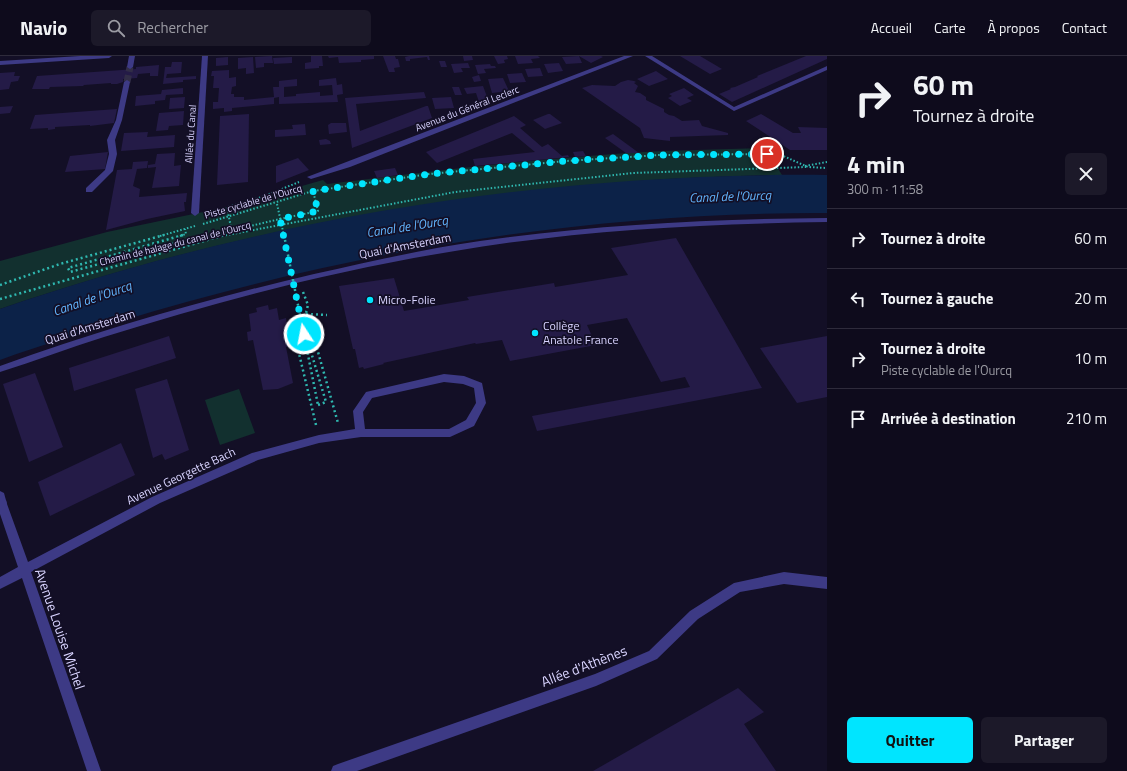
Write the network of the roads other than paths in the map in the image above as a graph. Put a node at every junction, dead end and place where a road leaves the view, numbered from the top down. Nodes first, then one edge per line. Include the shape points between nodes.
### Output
1 (109, 56) edge
2 (132, 56) edge
3 (205, 56) edge
4 (630, 56) edge
5 (648, 56) edge
6 (31, 58) edge
7 (0, 63) edge
8 (130, 67) tunnel mouth
9 (827, 68) edge
10 (127, 82) tunnel mouth
11 (311, 177) road end
12 (89, 190) dead end
13 (195, 213) dead end
14 (827, 220) edge
15 (0, 369) edge
16 (361, 433) junction
17 (1, 500) edge
18 (24, 571) junction
19 (0, 583) edge
20 (827, 583) edge
21 (94, 771) edge
22 (338, 771) edge

1 - 6 street
2 - 8 street
3 - 13 street, Allée du Canal
4 - 11 street, Avenue du Général Leclerc
5 - 9 lane via 734,109
6 - 7 street
10 - 12 street via 119,120 111,140 113,154 109,171
14 - 15 lane, Quai d'Amsterdam via 734,221 609,229 471,246 347,269 191,308
16 - 16 street, Avenue Georgette Bach via 450,433 470,423 481,403 479,386 464,380 444,378 369,395 358,411
16 - 18 street, Avenue Georgette Bach via 319,439 256,456 156,500
17 - 18 street, Avenue Louise Michel
18 - 19 street, Avenue Georgette Bach
18 - 21 street, Avenue Louise Michel
20 - 22 street, Allée d'Athènes via 784,578 738,587 694,615 652,655 596,680

